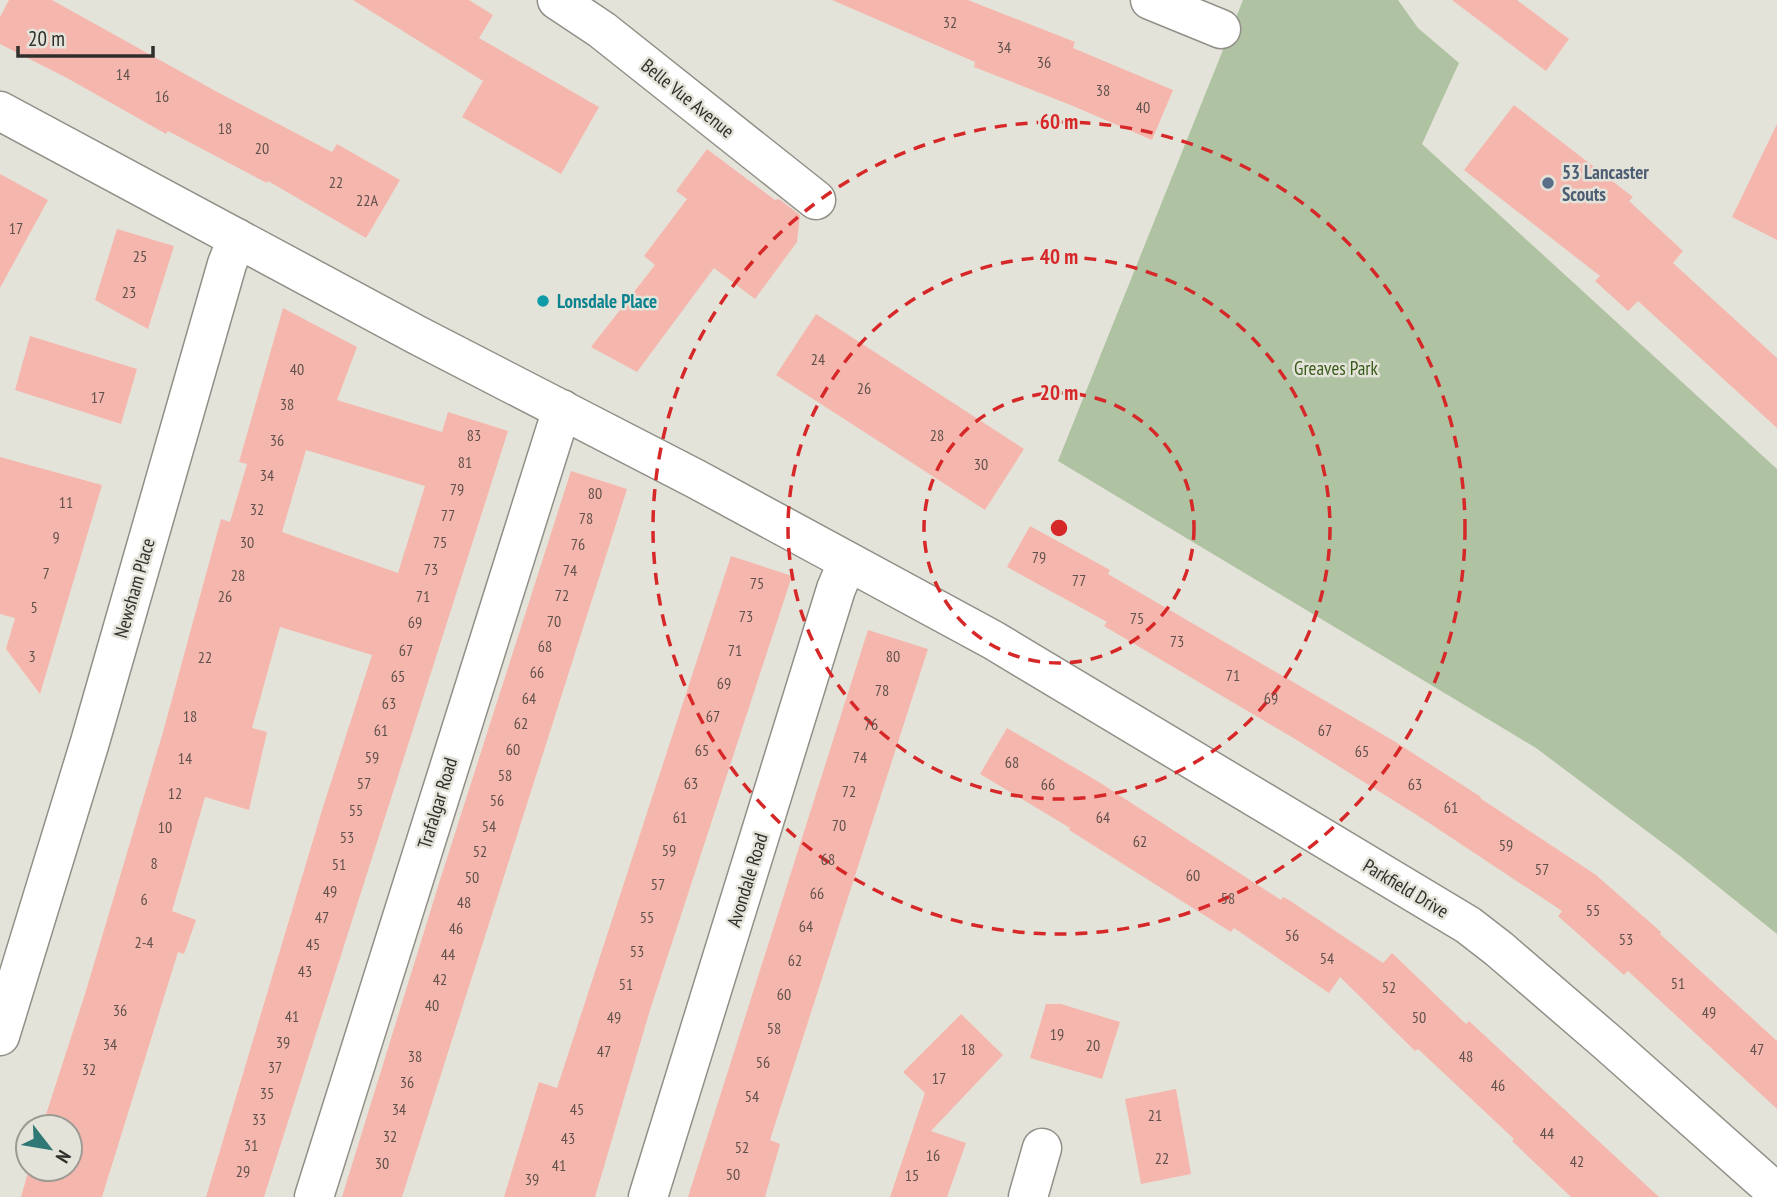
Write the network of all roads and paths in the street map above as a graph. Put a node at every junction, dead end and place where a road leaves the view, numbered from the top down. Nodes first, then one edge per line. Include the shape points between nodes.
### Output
1 (556, 0) edge
2 (1150, 0) edge
3 (1221, 29) dead end
4 (0, 110) edge
5 (816, 200) dead end
6 (237, 238) junction
7 (562, 409) junction
8 (847, 563) junction
9 (15, 932) edge
10 (0, 1036) edge
11 (1042, 1148) dead end
12 (1777, 1193) edge
13 (314, 1197) edge
14 (648, 1197) edge
15 (1028, 1197) edge

1 - 5 street, Belle Vue Avenue via 602,30
2 - 3 street
4 - 6 street
6 - 7 street
6 - 9 street, Newsham Place via 90,741
7 - 8 street
7 - 13 street, Trafalgar Road
8 - 12 street, Parkfield Drive via 993,640 1468,925
8 - 14 street, Avondale Road
9 - 10 street, Newsham Place
11 - 15 street

